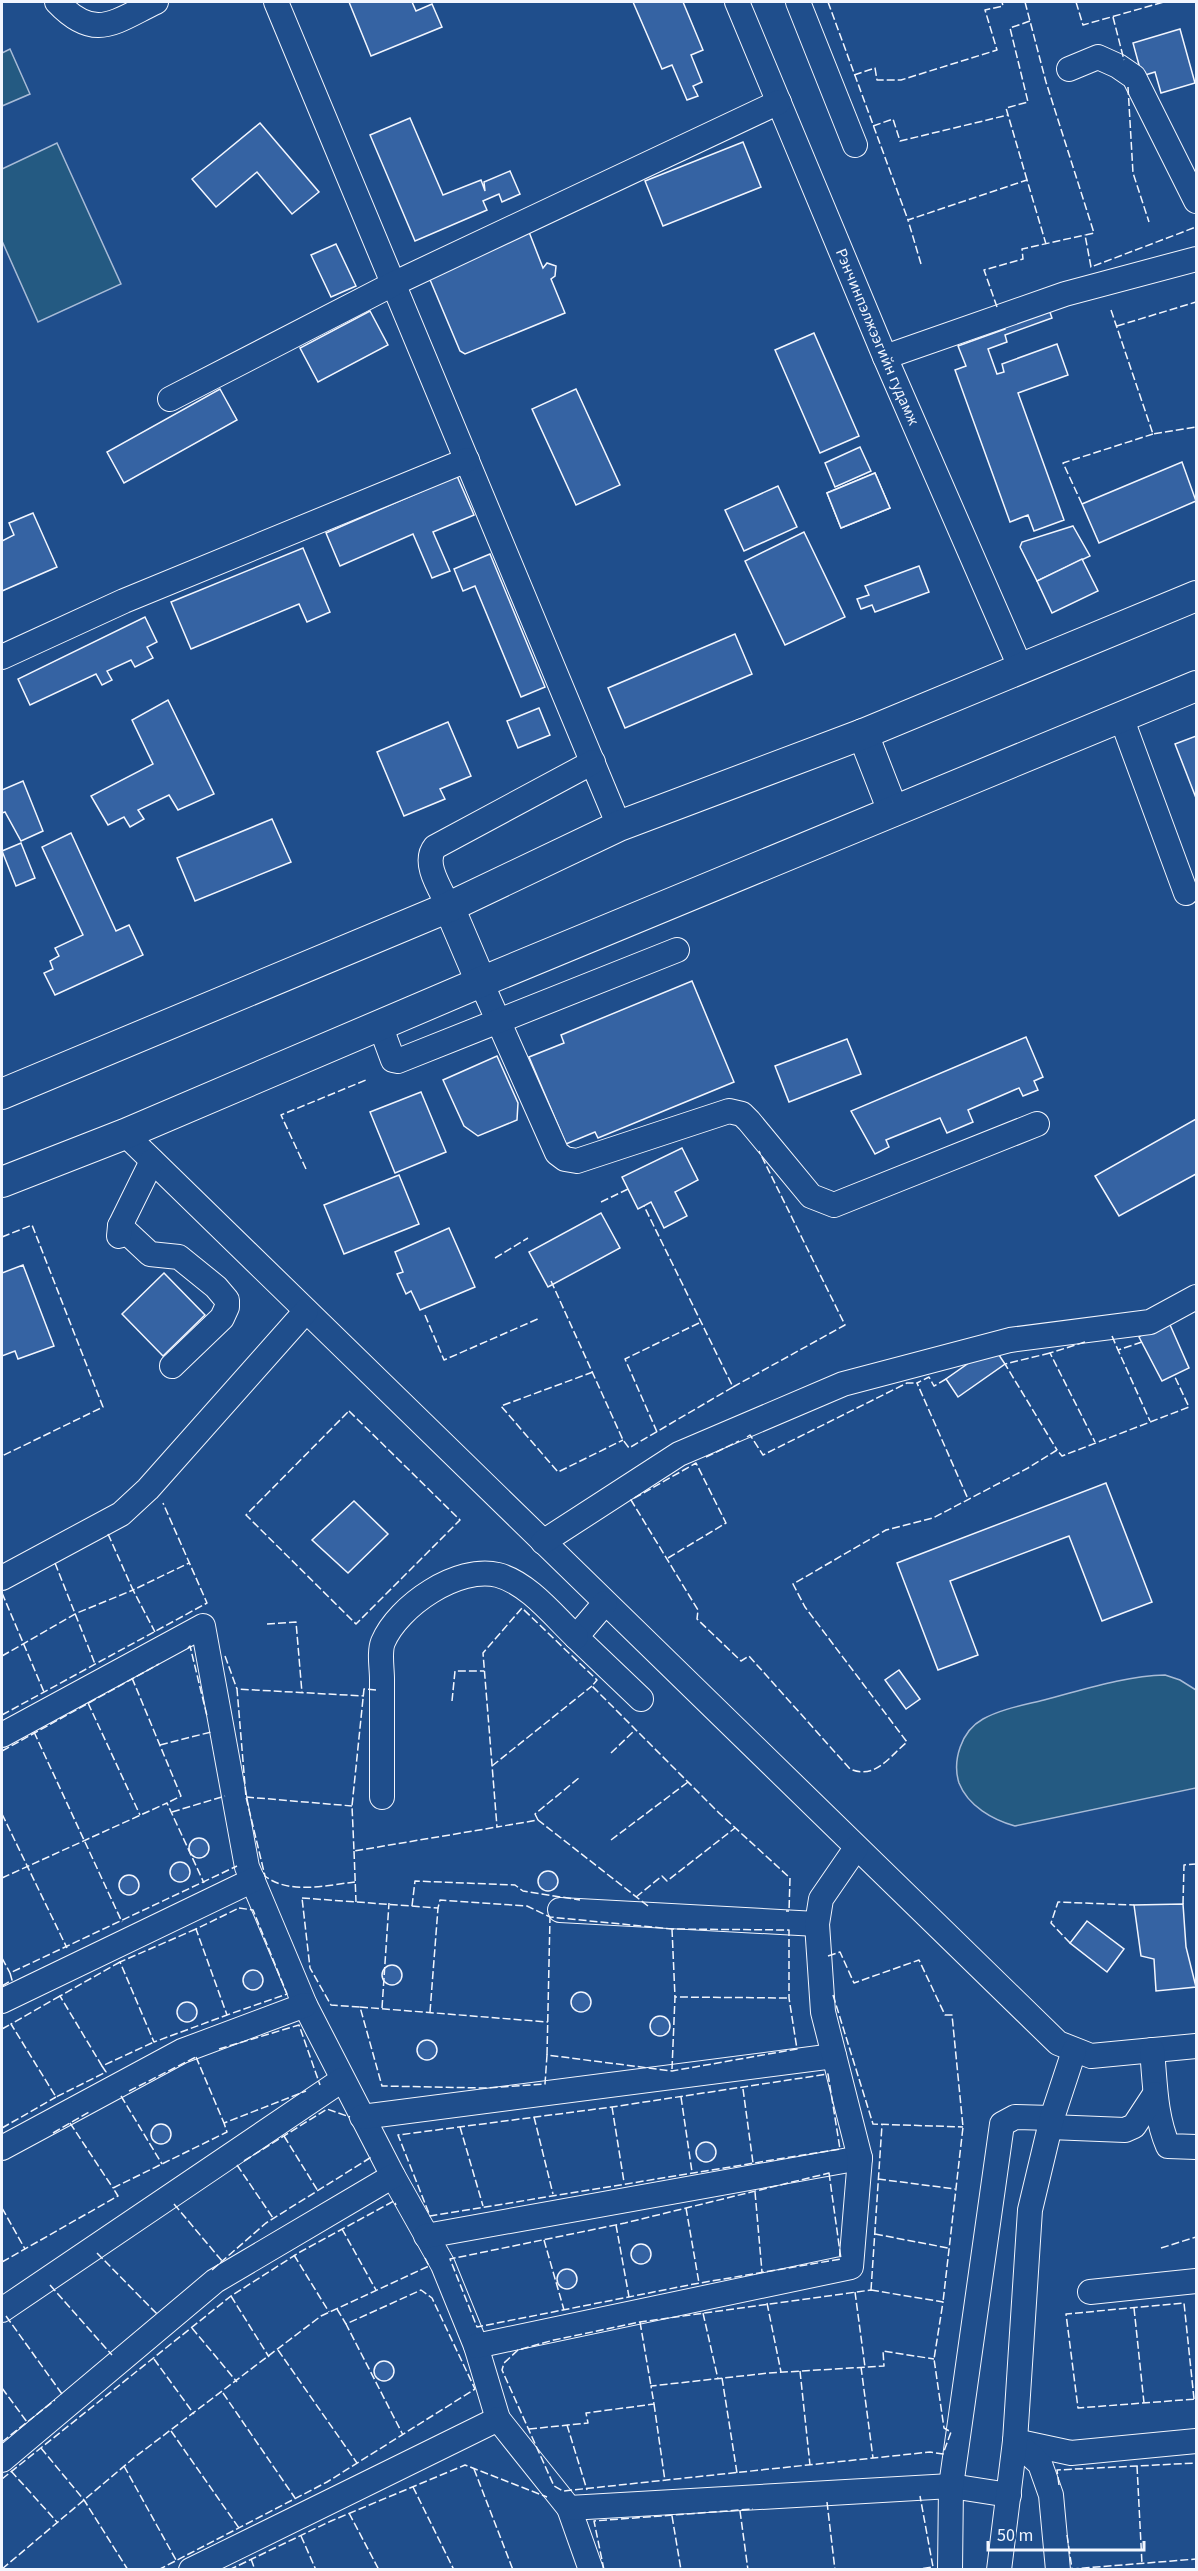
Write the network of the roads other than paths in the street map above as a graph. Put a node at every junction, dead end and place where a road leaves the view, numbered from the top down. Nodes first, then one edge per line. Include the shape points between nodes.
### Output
1 (57, 2) edge
2 (156, 2) edge
3 (276, 2) edge
4 (738, 2) edge
5 (798, 2) edge
6 (1069, 69) dead end
7 (779, 102) junction
8 (855, 145) dead end
9 (1197, 201) edge
10 (1197, 259) edge
11 (393, 284) junction
12 (885, 357) junction
13 (170, 399) dead end
14 (466, 460) junction
15 (1197, 596) edge
16 (2, 657) edge
17 (1021, 669) junction
18 (1197, 686) edge
19 (1121, 717) junction
20 (863, 734) junction
21 (593, 762) junction
22 (892, 811) junction
23 (619, 826) junction
24 (1186, 893) dead end
25 (449, 907) junction
26 (677, 950) dead end
27 (481, 982) junction
28 (499, 1022) junction
29 (380, 1025) junction
30 (2, 1094) edge
31 (1037, 1124) dead end
32 (125, 1134) junction
33 (153, 1161) junction
34 (2, 1182) edge
35 (1197, 1297) edge
36 (306, 1311) junction
37 (172, 1366) dead end
38 (543, 1542) junction
39 (2, 1578) edge
40 (605, 1603) junction
41 (576, 1637) junction
42 (641, 1699) dead end
43 (2, 1735) edge
44 (382, 1797) dead end
45 (856, 1848) junction
46 (253, 1880) junction
47 (560, 1910) dead end
48 (817, 1924) junction
49 (2, 2001) edge
50 (305, 2005) junction
51 (1197, 2046) edge
52 (1152, 2050) junction
53 (1074, 2051) junction
54 (834, 2056) junction
55 (342, 2080) junction
56 (1155, 2094) junction
57 (362, 2117) junction
58 (1051, 2123) junction
59 (1197, 2147) edge
60 (2, 2148) edge
61 (860, 2158) junction
62 (393, 2176) junction
63 (426, 2236) junction
64 (1197, 2281) edge
65 (1090, 2292) dead end
66 (2, 2310) edge
67 (476, 2346) junction
68 (498, 2419) junction
69 (1015, 2441) junction
70 (1197, 2441) edge
71 (2, 2460) edge
72 (951, 2486) junction
73 (1009, 2495) junction
74 (569, 2508) junction
75 (191, 2570) edge
76 (591, 2570) edge
77 (950, 2570) edge
78 (999, 2570) edge
79 (1058, 2570) edge

1 - 2 street via 81,23 91,26 105,25
3 - 11 street
4 - 7 street, Рэнчинпэлжээгийн гудамж
5 - 8 street
6 - 9 street via 1098,57 1134,77
7 - 11 street
7 - 12 street, Рэнчинпэлжээгийн гудамж
10 - 12 street via 1065,294
11 - 13 street
11 - 14 street
12 - 17 street, Рэнчинпэлжээгийн гудамж
14 - 16 street via 124,601
14 - 21 street
15 - 17 main road
17 - 20 main road
18 - 19 main road
19 - 22 main road
19 - 24 street
20 - 22 main road
20 - 23 main road
21 - 23 street
21 - 25 street via 435,847 429,863
22 - 27 main road
23 - 25 main road
25 - 27 main road
25 - 30 main road
26 - 28 street
27 - 28 street
27 - 29 main road
28 - 29 street via 398,1061 393,1060
28 - 31 street via 557,1153 565,1160 577,1161 729,1111 742,1114 749,1121 811,1196 834,1205
29 - 32 main road
32 - 33 street
32 - 34 main road
33 - 36 street
33 - 37 street via 119,1231 150,1254 183,1259 227,1300 222,1318
35 - 38 street via 1150,1322 1010,1340 843,1384 679,1454
36 - 38 street
36 - 39 street via 148,1489 121,1514
38 - 40 street
40 - 41 street
40 - 45 street
41 - 42 street
41 - 44 street via 530,1593 499,1575 473,1575 430,1591 414,1603 382,1644
43 - 46 street via 203,1626 246,1868
45 - 48 street via 821,1899
45 - 53 street via 1058,2043
46 - 49 street
46 - 50 street
47 - 48 street
48 - 54 street via 823,2012
50 - 55 street
50 - 60 street via 182,2051
51 - 52 street
52 - 53 street via 1091,2056
52 - 56 street
53 - 58 street
54 - 57 street
54 - 61 street
55 - 57 street
55 - 66 street
56 - 58 street via 1134,2126 1125,2130
56 - 59 street via 1168,2146
57 - 62 street
58 - 69 street via 1030,2210
58 - 72 street via 1015,2117 1002,2124
61 - 63 street
61 - 67 street via 851,2267
62 - 63 street
62 - 71 street via 215,2281
63 - 67 street via 443,2265
64 - 65 street
67 - 68 street
68 - 74 street
68 - 75 street
69 - 70 street via 1071,2453
69 - 73 street
69 - 79 street via 1040,2464 1051,2494
72 - 73 street
72 - 74 street
72 - 77 street
73 - 78 street
74 - 76 street

